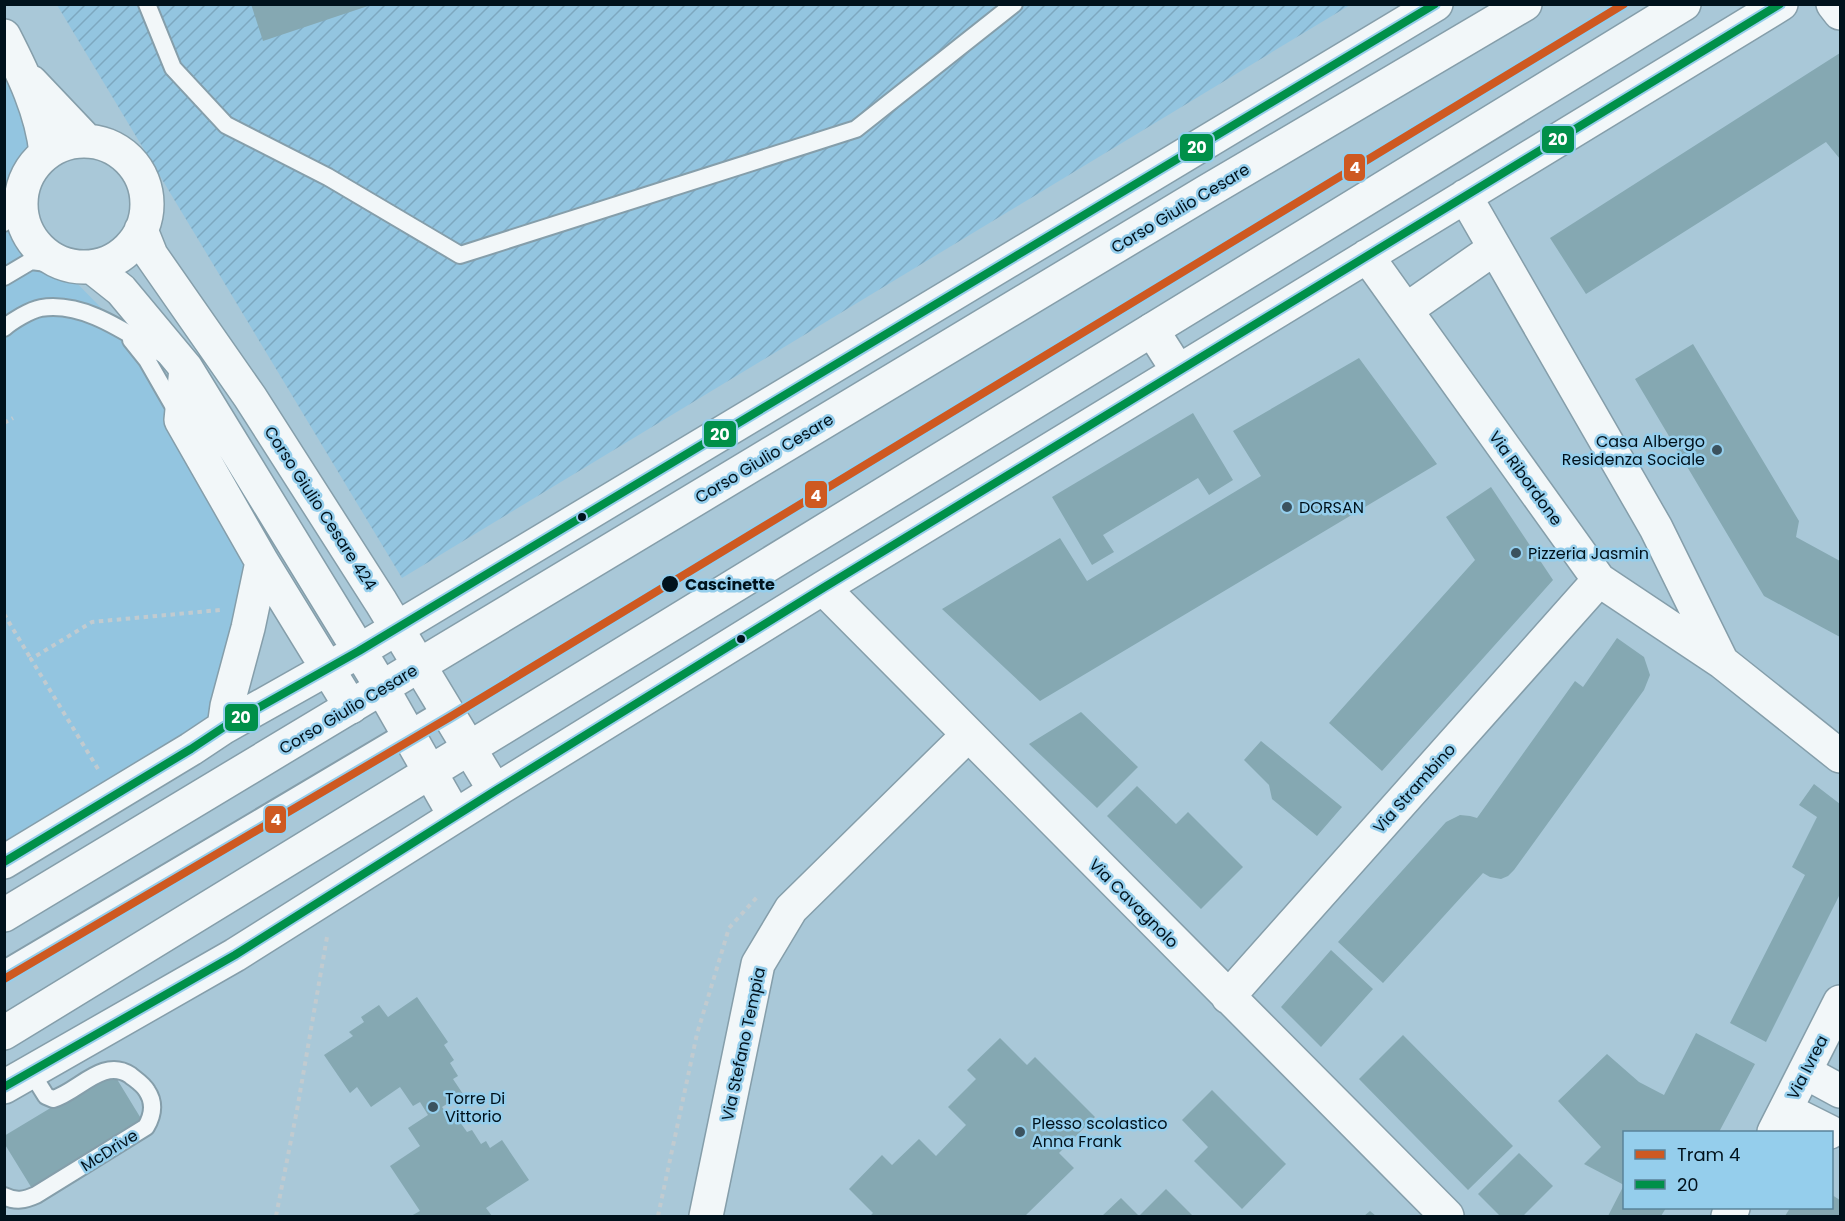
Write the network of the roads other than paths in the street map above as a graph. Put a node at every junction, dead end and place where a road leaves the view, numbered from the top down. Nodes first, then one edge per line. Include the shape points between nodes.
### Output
1 (147, 4) edge
2 (1014, 4) edge
3 (1436, 4) edge
4 (1525, 4) edge
5 (1684, 4) edge
6 (1781, 4) edge
7 (1833, 4) edge
8 (1840, 13) edge
9 (4, 36) edge
10 (25, 76) junction
11 (87, 141) junction
12 (46, 153) junction
13 (1465, 196) junction
14 (13, 215) edge
15 (141, 230) junction
16 (1495, 248) junction
17 (1367, 256) junction
18 (81, 266) junction
19 (4, 277) edge
20 (1406, 310) junction
21 (4, 328) edge
22 (1152, 330) junction
23 (125, 332) junction
24 (186, 368) junction
25 (1178, 371) junction
26 (181, 420) junction
27 (262, 562) junction
28 (1599, 580) junction
29 (823, 588) junction
30 (396, 628) junction
31 (359, 651) junction
32 (1722, 662) junction
33 (419, 666) junction
34 (329, 668) junction
35 (382, 688) junction
36 (351, 707) junction
37 (444, 708) junction
38 (224, 727) junction
39 (406, 730) junction
40 (968, 735) junction
41 (468, 748) junction
42 (1840, 756) edge
43 (430, 773) junction
44 (495, 791) junction
45 (455, 816) junction
46 (4, 862) edge
47 (4, 915) edge
48 (4, 969) edge
49 (1228, 997) junction
50 (1840, 1002) edge
51 (4, 1033) edge
52 (1832, 1038) edge
53 (1805, 1072) junction
54 (18, 1079) edge
55 (1840, 1090) edge
56 (1780, 1121) edge
57 (1822, 1131) edge
58 (4, 1196) edge
59 (706, 1216) edge
60 (1447, 1216) edge

1 - 2 lane via 173,68 226,125 328,177 460,255 856,129
3 - 30 street
4 - 33 street, Corso Giulio Cesare
5 - 22 street
6 - 13 street
7 - 8 street
9 - 10 street
10 - 11 street
10 - 12 street
11 - 12 street via 65,143
11 - 15 street via 108,145 125,156 138,172 146,192
12 - 14 street via 32,168
13 - 16 street, Via Ribordone
13 - 17 street
14 - 18 street via 36,245 52,258
15 - 18 street via 129,248 112,261
15 - 30 street, Corso Giulio Cesare 424 via 151,255 237,377
16 - 20 street
16 - 32 street, Via Ribordone via 1656,528
17 - 20 street, Via Ribordone
17 - 25 street
18 - 19 lane via 31,261
18 - 24 street via 121,290
20 - 28 street, Via Ribordone
21 - 23 lane via 39,308 67,308
22 - 25 street
22 - 41 street
23 - 24 lane
23 - 26 lane via 147,360
24 - 26 street
24 - 31 street
25 - 29 street
26 - 27 street
27 - 34 street
27 - 38 street
28 - 32 street, Via Ribordone
28 - 49 street, Via Strambino
29 - 40 street, Via Cavagnolo
29 - 44 street
30 - 31 street
30 - 33 street, Corso Giulio Cesare 424
31 - 34 street
31 - 35 street
32 - 42 street, Via Ribordone
33 - 35 street, Corso Giulio Cesare
33 - 37 street, Corso Giulio Cesare 424
34 - 36 street
34 - 38 street
35 - 36 street, Corso Giulio Cesare
35 - 39 street
36 - 47 street, Corso Giulio Cesare
37 - 39 lane
37 - 41 street, Corso Giulio Cesare 424
38 - 46 street
39 - 43 street
39 - 48 lane
40 - 49 street, Via Cavagnolo
40 - 59 street, Via Stefano Tempia via 791,909 758,964
41 - 43 street
41 - 44 street, Corso Giulio Cesare 424
43 - 45 street
43 - 51 street
44 - 45 street
45 - 54 street via 235,955
49 - 60 street, Via Cavagnolo
50 - 52 street, Via Ivrea
52 - 53 street, Via Ivrea
53 - 55 street
53 - 56 street, Via Ivrea
54 - 58 lane, McDrive via 53,1099 103,1072 118,1070 135,1078 147,1090 153,1106 146,1126 36,1195 21,1201
56 - 57 street

